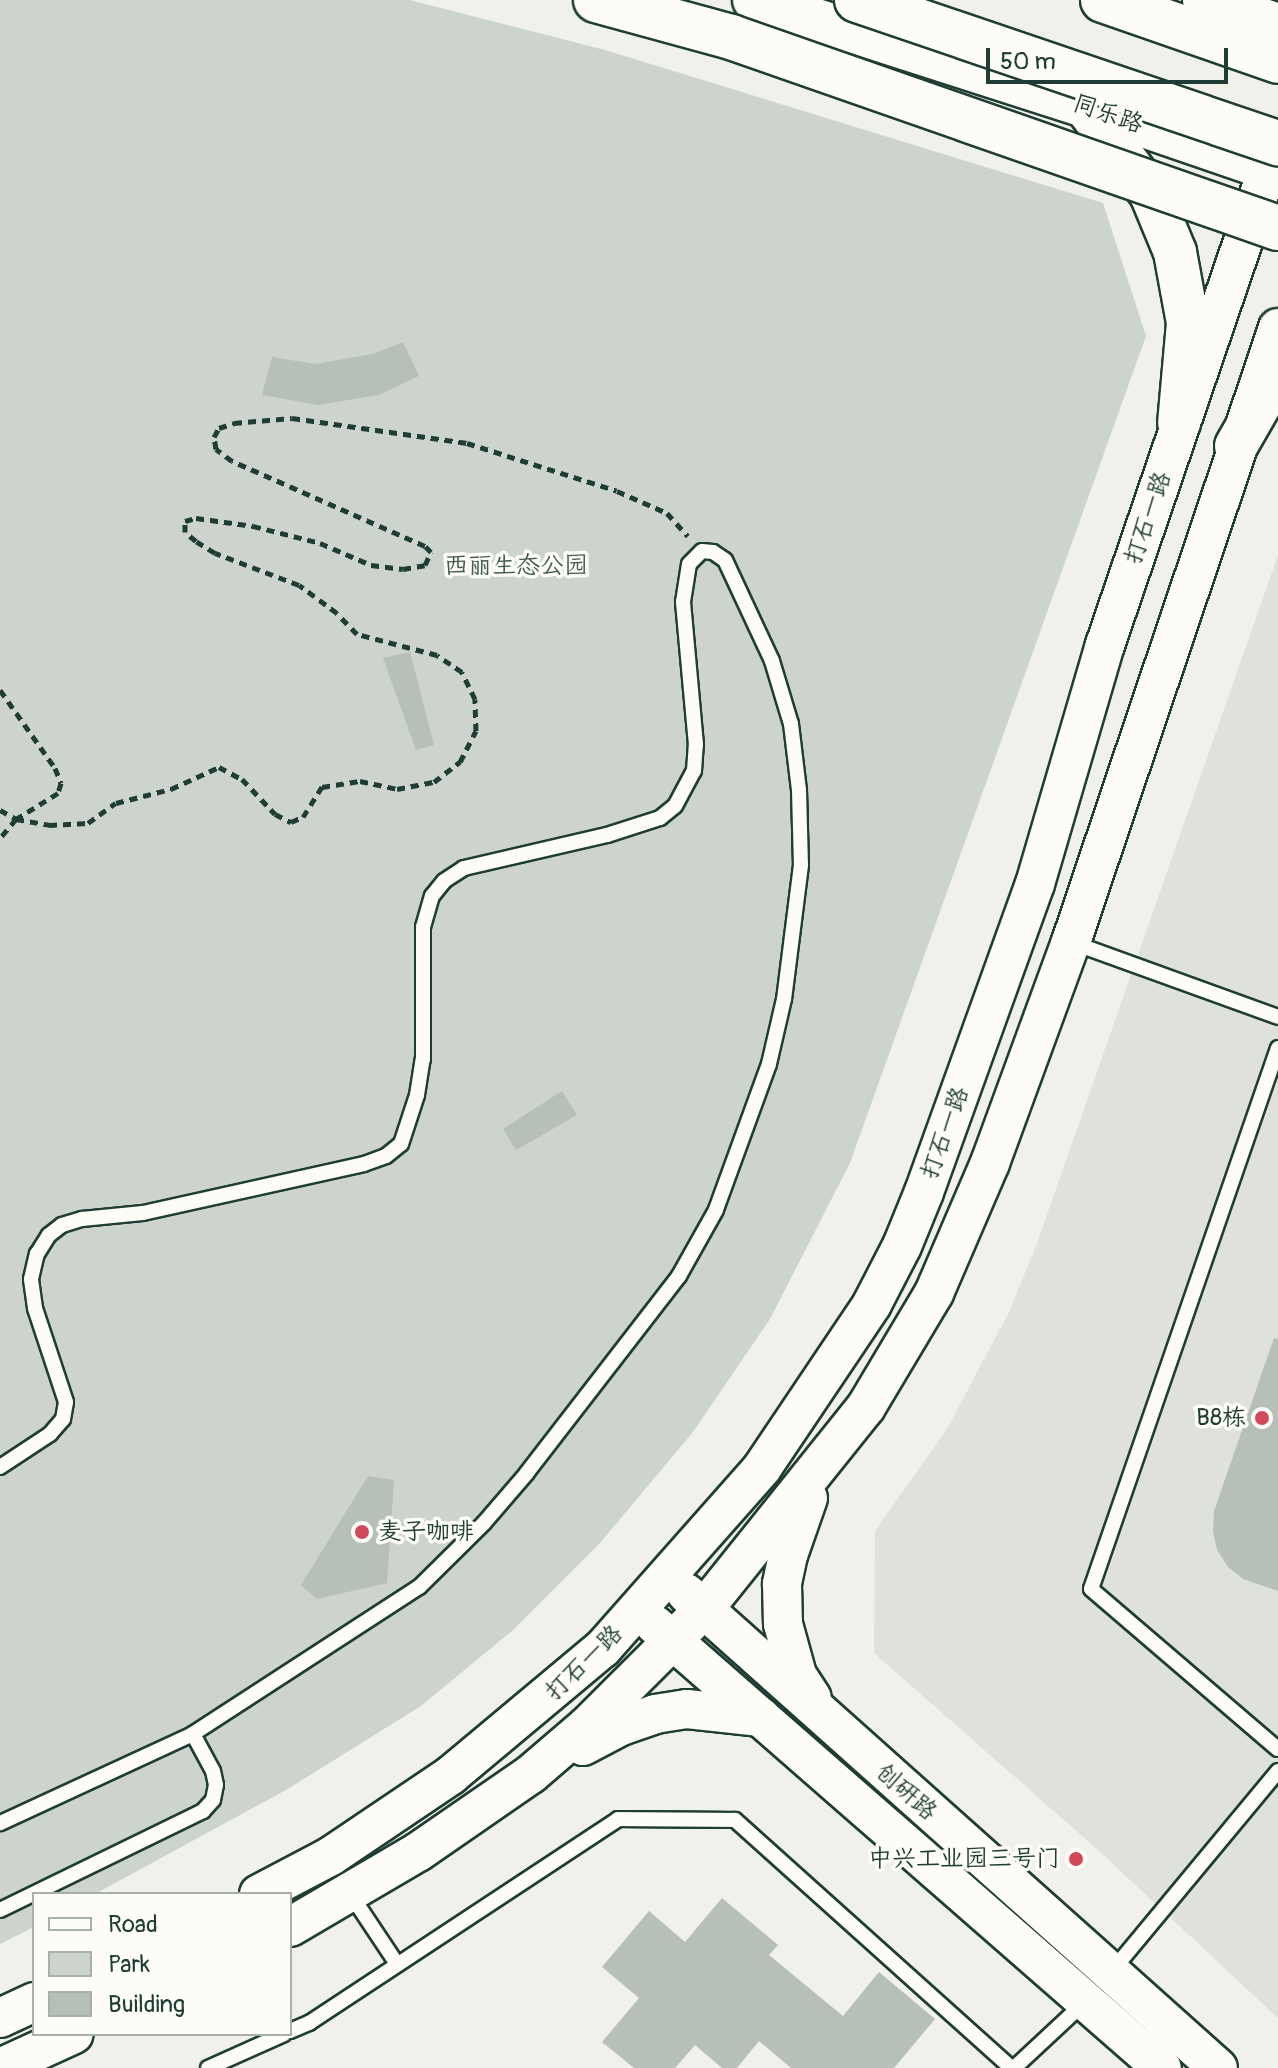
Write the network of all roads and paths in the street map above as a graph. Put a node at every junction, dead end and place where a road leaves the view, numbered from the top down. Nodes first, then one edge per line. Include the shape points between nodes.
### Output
1 (596, 0) edge
2 (754, 0) edge
3 (857, 0) edge
4 (1103, 0) edge
5 (1204, 0) edge
6 (1278, 25) edge
7 (1278, 61) edge
8 (1085, 106) junction
9 (1275, 156) edge
10 (1278, 228) edge
11 (1278, 328) edge
12 (1278, 373) edge
13 (1179, 423) junction
14 (1236, 446) junction
15 (702, 551) junction
16 (0, 690) edge
17 (0, 810) edge
18 (16, 819) junction
19 (0, 838) edge
20 (1071, 942) junction
21 (1278, 1017) edge
22 (1278, 1048) edge
23 (0, 1467) edge
24 (818, 1470) junction
25 (667, 1577) junction
26 (638, 1609) junction
27 (704, 1609) junction
28 (673, 1641) junction
29 (761, 1717) junction
30 (826, 1721) junction
31 (193, 1734) junction
32 (1278, 1749) edge
33 (1278, 1771) edge
34 (531, 1774) junction
35 (0, 1823) edge
36 (37, 1892) edge
37 (263, 1892) edge
38 (32, 1894) edge
39 (350, 1894) junction
40 (0, 1910) edge
41 (292, 1926) edge
42 (397, 1964) junction
43 (1099, 1986) junction
44 (32, 2003) edge
45 (0, 2018) edge
46 (292, 2030) edge
47 (70, 2036) edge
48 (280, 2036) edge
49 (0, 2068) edge
50 (208, 2068) edge
51 (1012, 2068) edge
52 (1162, 2068) edge
53 (1218, 2068) edge

1 - 10 highway, bridge via 731,37
2 - 8 main road, 同乐路
3 - 9 highway, bridge
4 - 7 highway
5 - 6 main road
8 - 9 main road, 同乐路
8 - 13 main road via 1151,194 1175,252 1188,323
9 - 13 main road, 打石一路
11 - 14 main road, 打石一路
12 - 14 main road
13 - 25 main road, 打石一路 via 1105,645 1035,884 902,1246 872,1304 792,1426
14 - 20 main road, 打石一路
15 - 18 path via 667,513 535,462 467,443 292,418 219,428 216,449 232,461 431,552 425,565 371,565 320,543 253,526 185,521 185,532 196,541 299,585 357,634 437,655 462,672 475,699 476,731 460,762 434,782 409,787 360,781 322,787 303,817 291,822 275,814 242,779 219,767 171,789 116,803 88,823 68,826
15 - 23 lane via 689,564 683,602 694,771 675,806 660,818 500,857 464,868 444,881 432,896 423,927 423,1059 417,1095 401,1144 386,1156 143,1213 82,1219 49,1235 31,1279 35,1308 66,1402 63,1419 50,1434
15 - 31 lane via 725,560 772,661 791,724 801,865 784,999 769,1064 716,1210 679,1276 630,1344 454,1555 419,1587
16 - 18 path via 61,783 58,793
17 - 18 path
18 - 19 path
20 - 21 lane
20 - 24 main road, 打石一路 via 990,1163 940,1278 866,1407
22 - 32 lane via 1091,1589
24 - 27 main road, 打石一路
24 - 30 main road via 782,1584 797,1675
25 - 26 main road, 打石一路
25 - 27 main road, 创研路
26 - 28 main road, 创研路
26 - 37 main road, 打石一路 via 548,1697 451,1775 331,1856
27 - 28 main road, 打石一路
27 - 30 main road, 创研路
28 - 29 main road, 创研路
28 - 34 main road, 打石一路
29 - 34 main road via 687,1709 655,1714 621,1726
29 - 43 main road, 创研路
30 - 43 main road, 创研路
31 - 35 lane
31 - 36 lane via 216,1785 213,1800 203,1811
33 - 43 lane
34 - 39 main road, 打石一路
38 - 40 lane
39 - 41 main road, 打石一路
39 - 42 lane
42 - 46 lane
42 - 51 lane via 618,1819 735,1820
43 - 51 lane
43 - 52 main road, 创研路
43 - 53 main road, 创研路
44 - 45 main road
47 - 49 main road
48 - 50 lane

